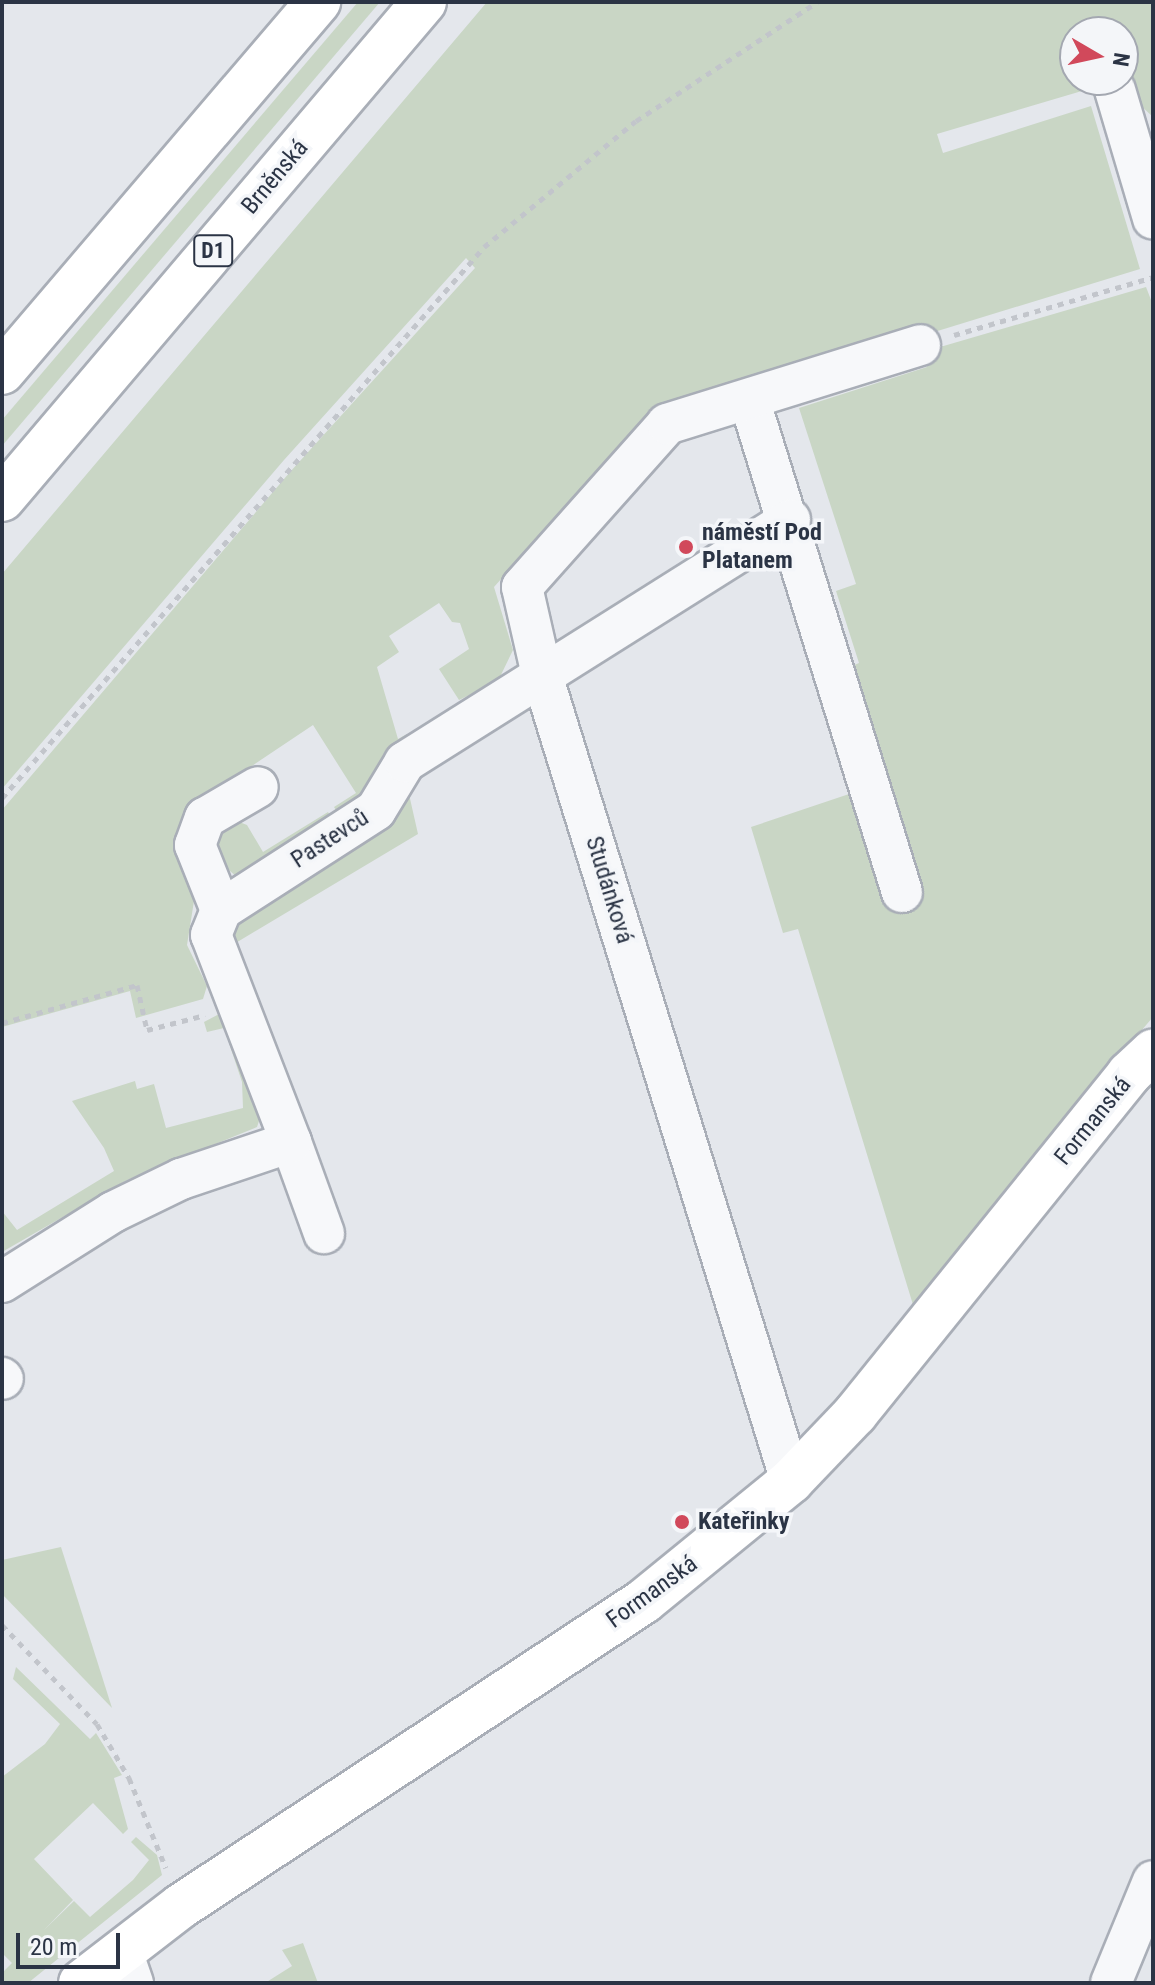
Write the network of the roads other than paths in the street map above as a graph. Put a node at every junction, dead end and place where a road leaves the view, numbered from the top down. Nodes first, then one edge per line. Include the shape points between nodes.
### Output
1 (318, 2) edge
2 (424, 2) edge
3 (1118, 96) edge
4 (1143, 147) edge
5 (1153, 218) edge
6 (920, 345) road end
7 (2, 372) edge
8 (750, 402) junction
9 (2, 499) edge
10 (790, 520) junction
11 (542, 675) junction
12 (258, 787) dead end
13 (902, 892) dead end
14 (221, 910) junction
15 (1153, 1052) edge
16 (291, 1142) junction
17 (324, 1233) dead end
18 (2, 1282) edge
19 (791, 1481) junction
20 (1153, 1881) edge
21 (128, 1967) edge
22 (81, 1983) edge
23 (1111, 1983) edge

1 - 7 main road
2 - 9 main road, Brněnská / D1
3 - 4 street
4 - 5 street
6 - 8 street, Studánková
8 - 10 street
8 - 11 street, Studánková via 667,424 522,587
10 - 11 street
10 - 13 street
11 - 14 street, Pastevců via 405,762 376,810
11 - 19 street, Studánková
12 - 14 street via 205,818 195,845
14 - 16 street via 211,935
15 - 19 main road, Formanská via 1129,1074 865,1402
16 - 17 street
16 - 18 street via 181,1179 113,1212
19 - 21 main road, Formanská via 644,1601 181,1906
20 - 23 street
21 - 22 main road, Formanská

